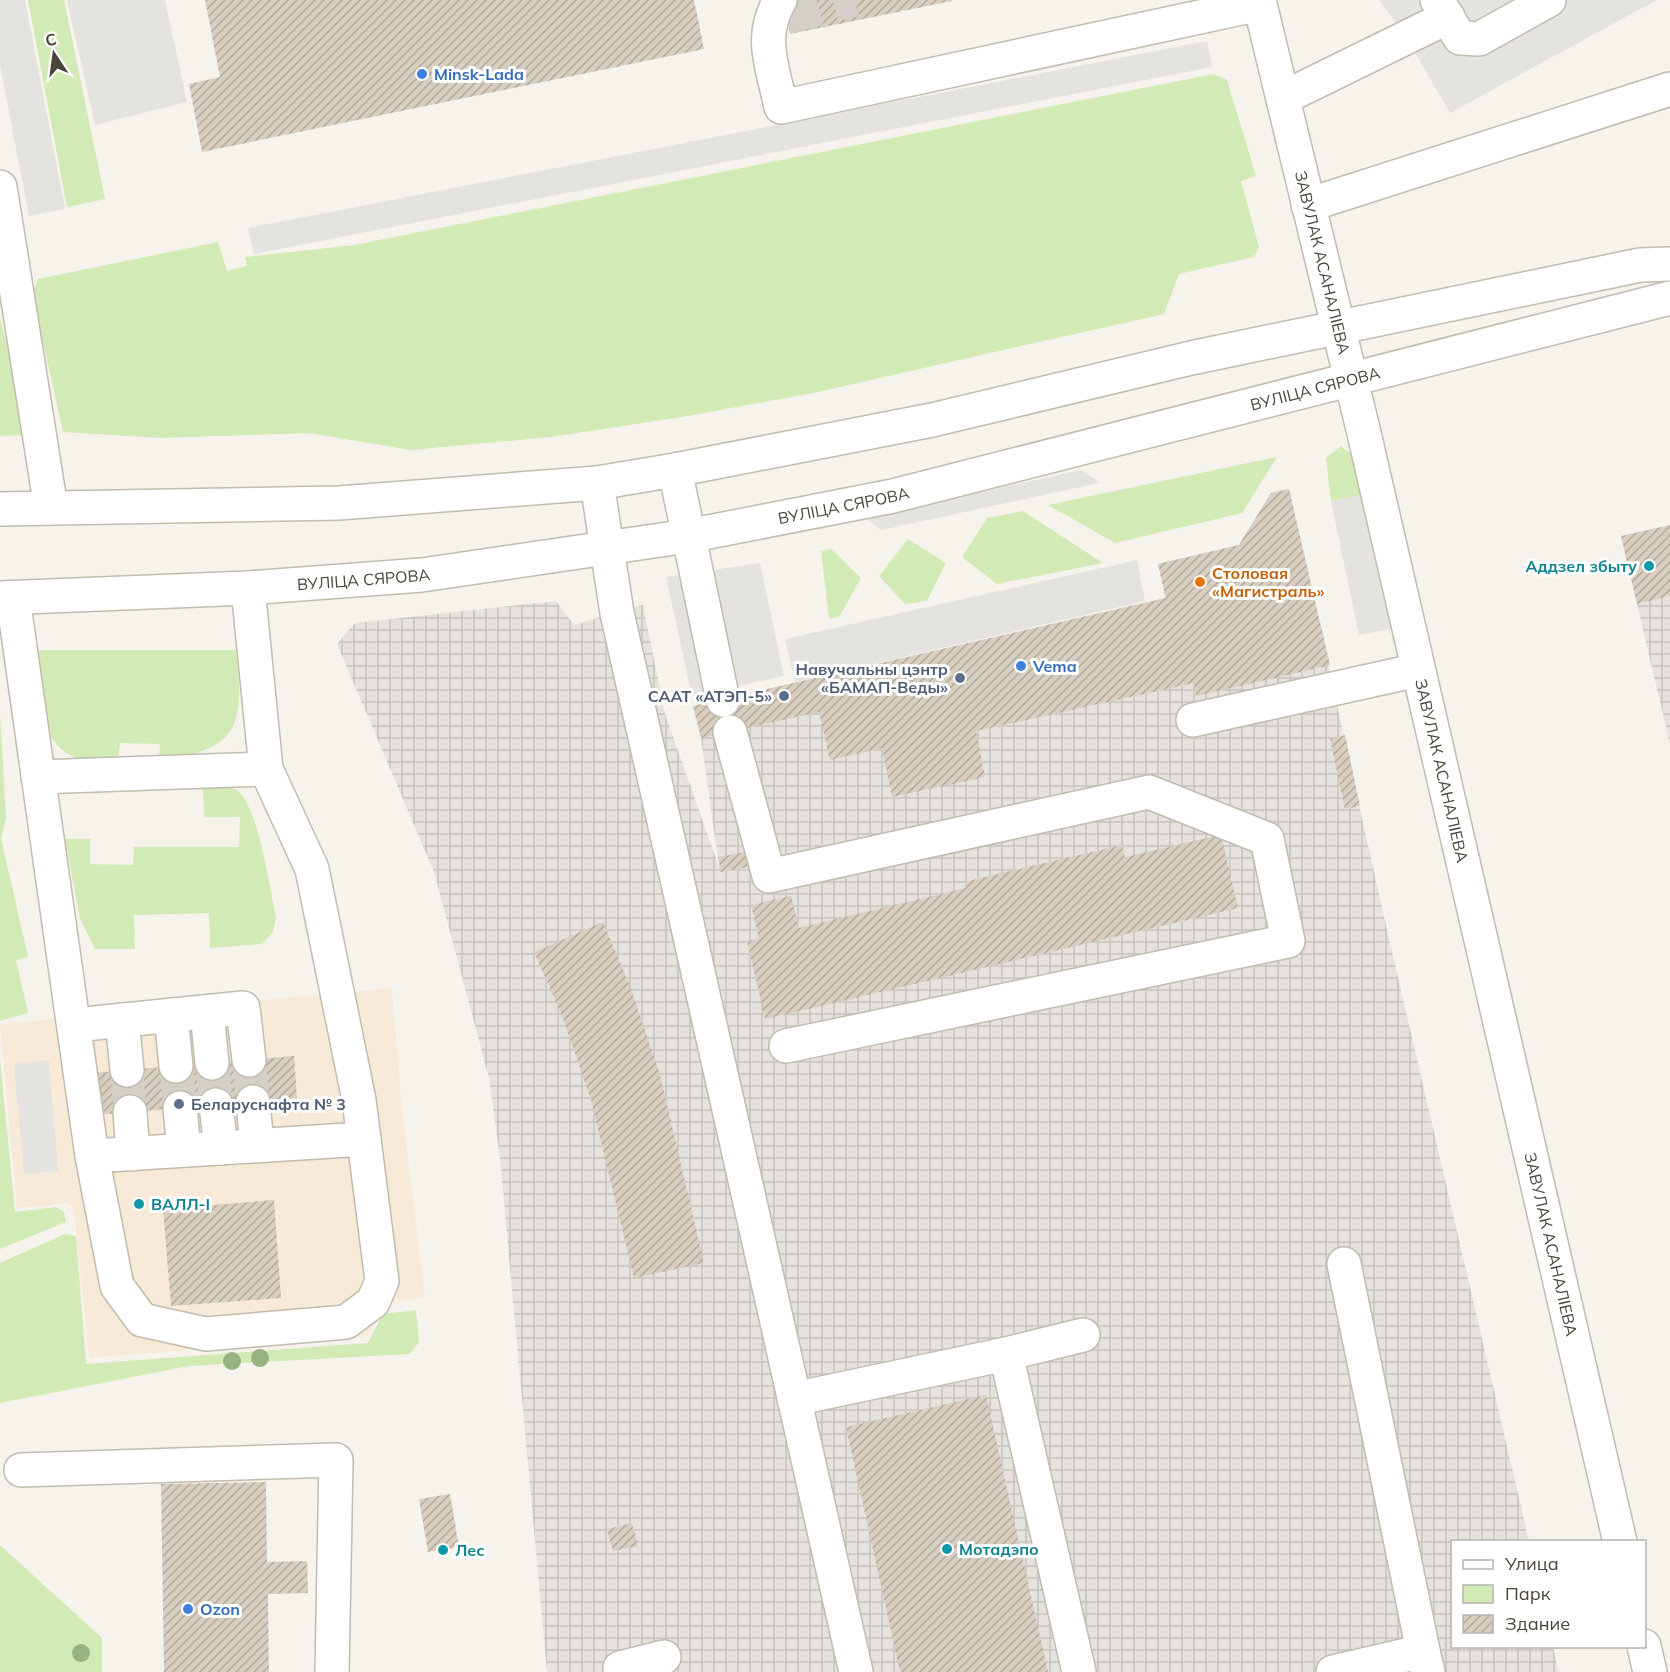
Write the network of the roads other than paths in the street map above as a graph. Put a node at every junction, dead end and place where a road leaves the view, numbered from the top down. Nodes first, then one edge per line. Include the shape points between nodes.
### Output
1 (1549, 0) edge
2 (1259, 2) edge
3 (1442, 8) edge
4 (778, 18) edge
5 (1670, 89) edge
6 (1283, 98) junction
7 (0, 187) edge
8 (1308, 205) junction
9 (1670, 264) edge
10 (1670, 298) edge
11 (1338, 328) junction
12 (1351, 380) junction
13 (675, 470) junction
14 (597, 483) junction
15 (51, 507) junction
16 (0, 509) edge
17 (688, 536) junction
18 (607, 548) junction
19 (248, 588) junction
20 (7, 598) edge
21 (1418, 670) junction
22 (723, 700) dead end
23 (1193, 720) dead end
24 (730, 732) dead end
25 (266, 769) junction
26 (38, 777) junction
27 (207, 1012) junction
28 (171, 1015) junction
29 (123, 1020) junction
30 (75, 1025) junction
31 (786, 1046) dead end
32 (249, 1060) tunnel mouth
33 (212, 1063) tunnel mouth
34 (176, 1066) tunnel mouth
35 (127, 1070) tunnel mouth
36 (253, 1102) tunnel mouth
37 (216, 1105) tunnel mouth
38 (180, 1108) tunnel mouth
39 (130, 1112) tunnel mouth
40 (364, 1139) junction
41 (257, 1145) junction
42 (221, 1148) junction
43 (184, 1150) junction
44 (133, 1154) junction
45 (92, 1156) junction
46 (1344, 1264) dead end
47 (1083, 1335) dead end
48 (1006, 1354) junction
49 (794, 1399) junction
50 (21, 1470) dead end
51 (1620, 1540) edge
52 (1644, 1648) edge
53 (664, 1657) dead end
54 (1426, 1662) edge
55 (332, 1672) edge
56 (621, 1672) edge
57 (856, 1672) edge
58 (1079, 1672) edge
59 (1333, 1672) edge
60 (1650, 1672) edge

1 - 3 street via 1479,39 1460,38
2 - 4 street via 782,107
2 - 6 street, ЗАВУЛАК АСАНАЛІЕВА
3 - 6 street
5 - 8 street
6 - 8 street, ЗАВУЛАК АСАНАЛІЕВА
7 - 15 street
8 - 11 street, ЗАВУЛАК АСАНАЛІЕВА
9 - 11 street via 1640,265
10 - 12 street, ВУЛІЦА СЯРОВА
11 - 12 street, ЗАВУЛАК АСАНАЛІЕВА
11 - 13 street via 1191,358 932,420
12 - 17 street, ВУЛІЦА СЯРОВА via 893,496
12 - 21 street, ЗАВУЛАК АСАНАЛІЕВА
13 - 14 street
13 - 17 street
14 - 15 street via 339,503
14 - 18 street
15 - 16 street
17 - 18 street, ВУЛІЦА СЯРОВА
17 - 22 street
18 - 19 street, ВУЛІЦА СЯРОВА via 422,575
18 - 49 street via 617,613
19 - 20 street, ВУЛІЦА СЯРОВА
19 - 25 street
20 - 26 street
21 - 23 street
21 - 51 street, ЗАВУЛАК АСАНАЛІЕВА
24 - 31 street via 769,876 1149,792 1268,839 1288,941
25 - 26 street
25 - 40 street via 312,869
26 - 30 street
27 - 28 street
27 - 32 street via 243,1008
27 - 33 street
28 - 29 street
28 - 34 street
29 - 30 street
29 - 35 street
30 - 45 street
36 - 41 street
37 - 42 street
38 - 43 street
39 - 44 street
40 - 41 street
40 - 45 street via 382,1281 373,1302 346,1322 206,1334 142,1320 117,1286
41 - 42 street
42 - 43 street
43 - 44 street
44 - 45 street
46 - 54 street
47 - 48 street
48 - 49 street
48 - 58 street
49 - 57 street
50 - 55 street via 336,1460
52 - 60 street
53 - 56 street via 620,1668
54 - 59 street

